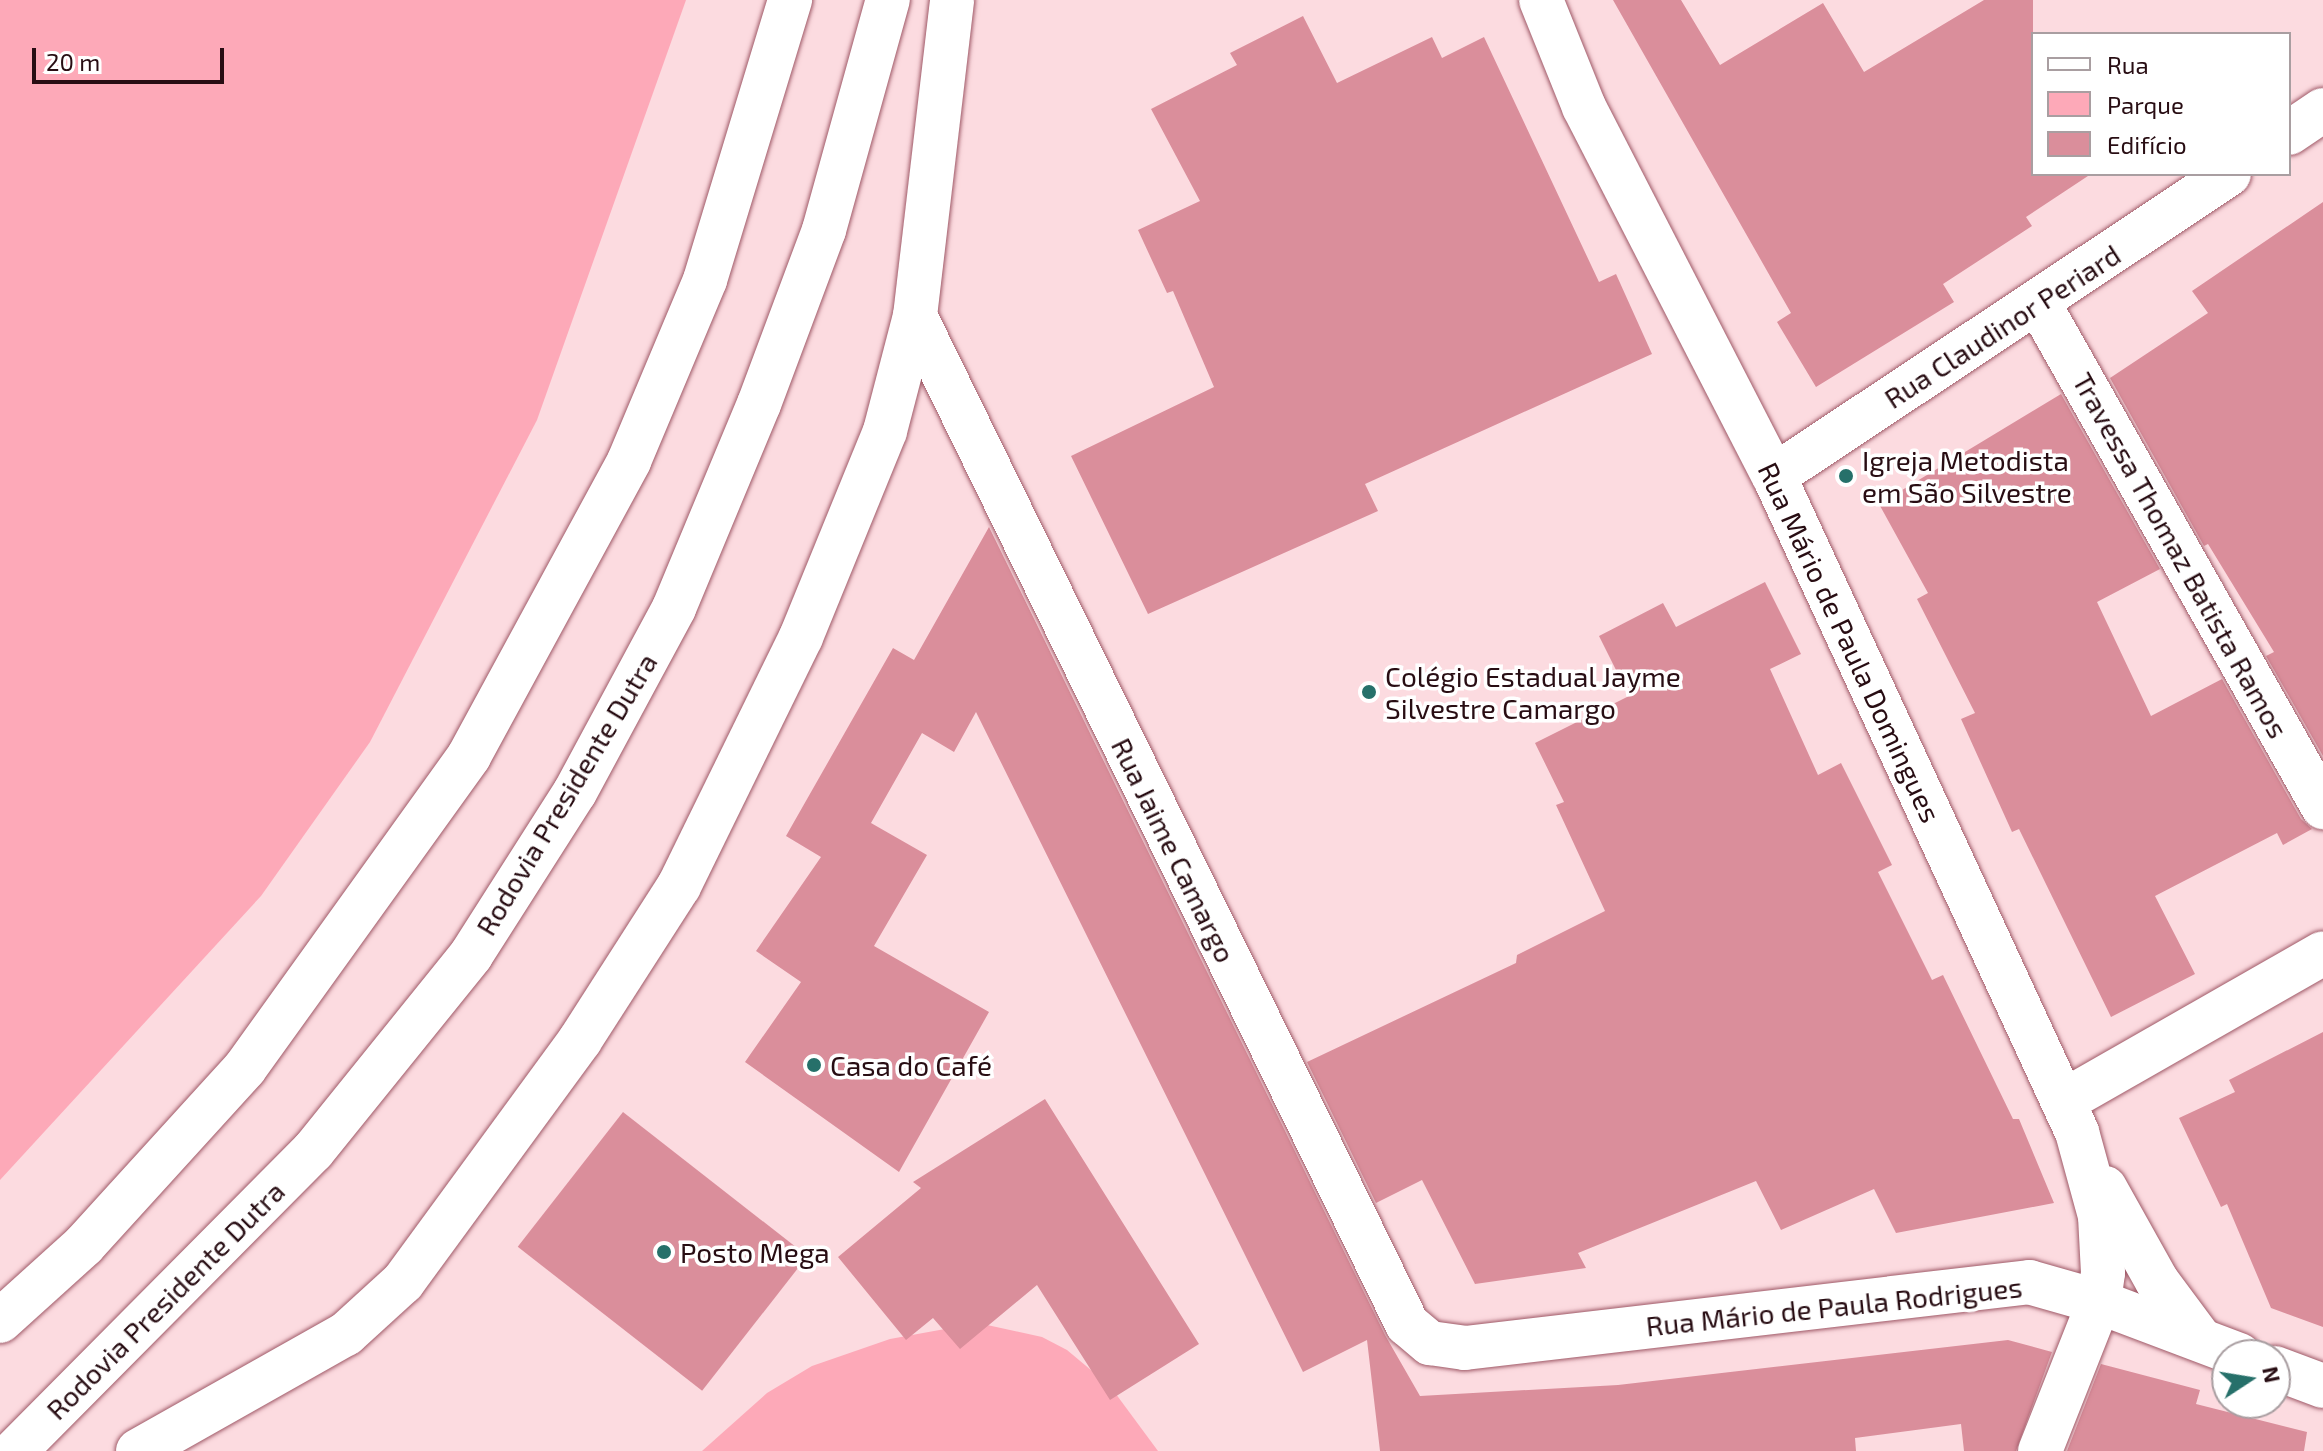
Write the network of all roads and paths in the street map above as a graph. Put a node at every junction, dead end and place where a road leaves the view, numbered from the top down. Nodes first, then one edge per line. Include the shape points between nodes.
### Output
1 (790, 0) edge
2 (888, 0) edge
3 (952, 0) edge
4 (1541, 0) edge
5 (2323, 110) edge
6 (2291, 132) edge
7 (2226, 176) edge
8 (2039, 304) junction
9 (915, 316) junction
10 (1774, 476) junction
11 (2323, 807) edge
12 (2323, 953) edge
13 (2070, 1117) junction
14 (2099, 1302) junction
15 (0, 1321) edge
16 (2212, 1339) edge
17 (2211, 1344) edge
18 (1465, 1348) joint
19 (2291, 1374) edge
20 (2323, 1386) edge
21 (15, 1451) edge
22 (138, 1451) edge
23 (2040, 1451) edge

1 - 15 main road via 705,280 641,433 556,602 469,756 245,1068 84,1245
2 - 21 main road, Rodovia Presidente Dutra via 824,230 759,404 674,608 575,792 471,955 313,1151
3 - 9 main road
4 - 10 main road, Rua Mário de Paula Domingues via 1584,107
5 - 6 main road
7 - 8 main road, Rua Claudinor Periard
8 - 10 main road, Rua Claudinor Periard
8 - 11 main road, Travessa Thomaz Batista Ramos
9 - 18 main road, Rua Jaime Camargo via 1380,1276 1407,1324 1430,1343
9 - 22 main road via 885,431 801,637 679,886 580,1040 403,1282 346,1334
10 - 13 main road, Rua Mário de Paula Domingues
12 - 13 main road
13 - 14 main road, Rua Mário de Paula Domingues via 2100,1216
13 - 16 main road via 2157,1281
14 - 17 main road, Rua Mário de Paula Rodrigues
14 - 18 main road, Rua Mário de Paula Rodrigues via 2039,1284 1998,1283
14 - 23 main road
19 - 20 main road

